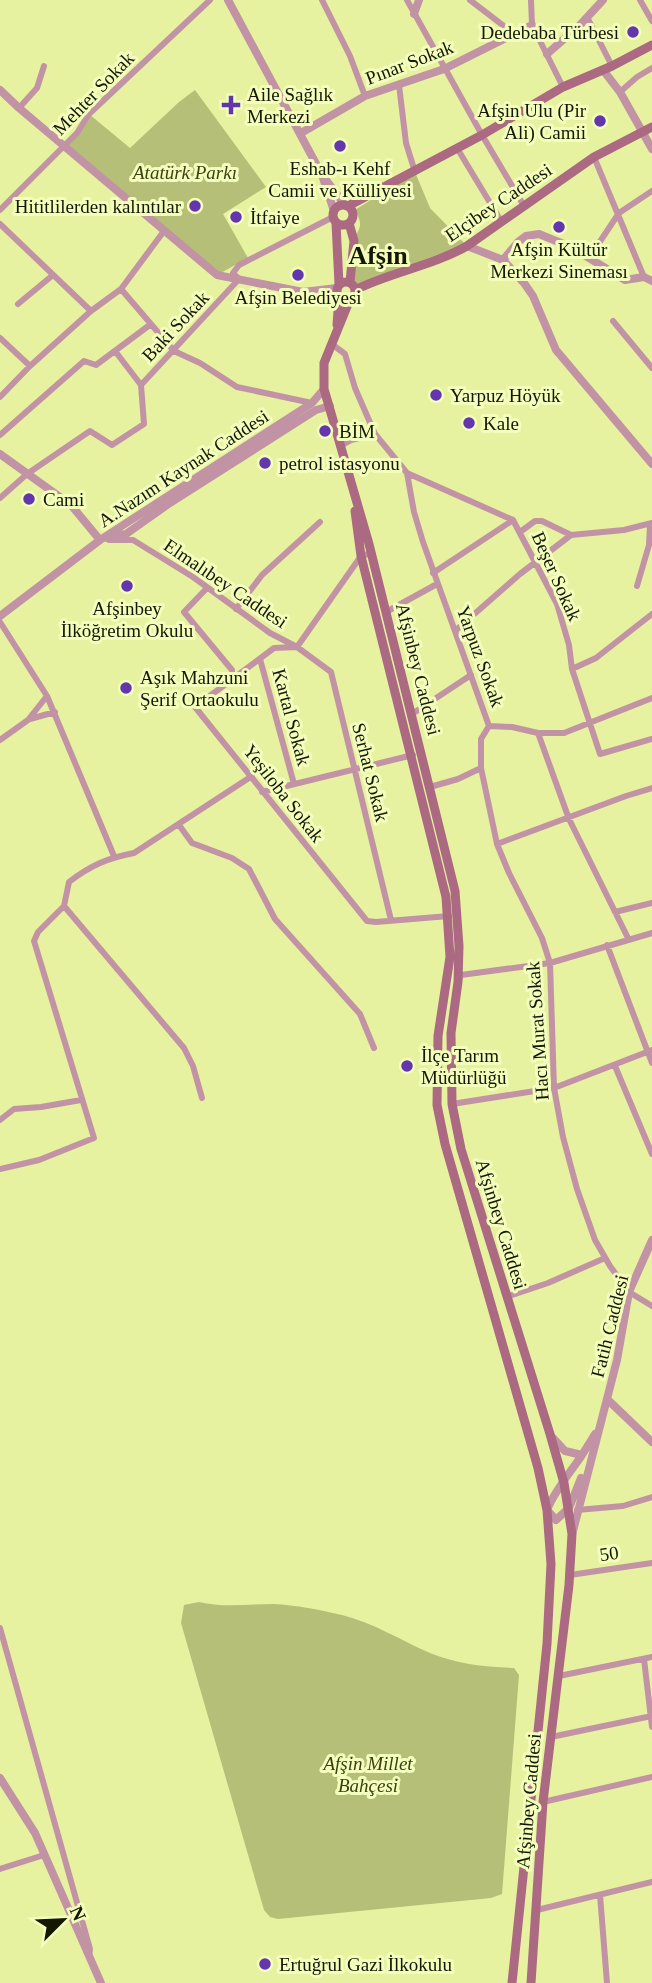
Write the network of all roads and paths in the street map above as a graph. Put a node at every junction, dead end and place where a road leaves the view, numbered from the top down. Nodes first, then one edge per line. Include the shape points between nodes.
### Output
1 (210, 0) edge
2 (228, 0) edge
3 (322, 0) edge
4 (407, 0) edge
5 (419, 0) edge
6 (470, 0) edge
7 (531, 0) edge
8 (603, 0) edge
9 (640, 0) edge
10 (414, 15) junction
11 (587, 17) junction
12 (652, 21) edge
13 (532, 25) junction
14 (513, 33) junction
15 (652, 45) edge
16 (547, 54) junction
17 (44, 66) dead end
18 (608, 68) junction
19 (652, 68) edge
20 (444, 69) junction
21 (399, 85) junction
22 (563, 87) junction
23 (0, 90) edge
24 (620, 92) junction
25 (365, 96) junction
26 (19, 108) junction
27 (652, 127) edge
28 (300, 133) junction
29 (643, 133) junction
30 (482, 135) junction
31 (65, 145) junction
32 (457, 148) junction
33 (652, 149) edge
34 (594, 157) junction
35 (415, 172) junction
36 (322, 175) junction
37 (652, 191) edge
38 (346, 206) junction
39 (524, 206) junction
40 (0, 210) edge
41 (620, 213) junction
42 (334, 217) junction
43 (501, 221) junction
44 (349, 223) junction
45 (0, 224) edge
46 (164, 231) junction
47 (467, 246) junction
48 (589, 258) junction
49 (503, 260) junction
50 (53, 275) junction
51 (239, 279) junction
52 (648, 279) edge
53 (353, 286) junction
54 (121, 289) junction
55 (338, 290) junction
56 (350, 299) junction
57 (18, 304) dead end
58 (90, 311) junction
59 (613, 321) dead end
60 (151, 324) junction
61 (337, 331) junction
62 (0, 338) edge
63 (333, 345) junction
64 (115, 351) junction
65 (174, 351) junction
66 (30, 366) junction
67 (652, 368) edge
68 (141, 385) junction
69 (324, 389) junction
70 (0, 397) edge
71 (312, 403) junction
72 (330, 406) junction
73 (375, 434) junction
74 (0, 435) edge
75 (340, 446) junction
76 (0, 454) edge
77 (652, 464) edge
78 (407, 473) junction
79 (27, 474) junction
80 (351, 478) junction
81 (0, 498) edge
82 (513, 520) junction
83 (320, 522) dead end
84 (651, 524) edge
85 (520, 532) junction
86 (571, 535) junction
87 (100, 540) junction
88 (372, 553) junction
89 (361, 556) junction
90 (536, 563) junction
91 (433, 573) junction
92 (438, 584) junction
93 (637, 586) dead end
94 (207, 588) junction
95 (236, 609) junction
96 (386, 612) junction
97 (652, 614) edge
98 (0, 615) edge
99 (0, 622) edge
100 (455, 631) junction
101 (270, 633) junction
102 (297, 647) junction
103 (274, 648) junction
104 (260, 659) junction
105 (572, 669) junction
106 (471, 675) junction
107 (232, 681) junction
108 (47, 696) junction
109 (652, 698) edge
110 (55, 712) junction
111 (412, 714) junction
112 (28, 720) junction
113 (588, 722) junction
114 (489, 726) junction
115 (538, 733) junction
116 (652, 738) edge
117 (0, 740) edge
118 (417, 754) junction
119 (481, 768) junction
120 (353, 769) junction
121 (252, 776) junction
122 (293, 784) junction
123 (430, 787) junction
124 (652, 788) edge
125 (262, 792) junction
126 (569, 819) junction
127 (179, 825) junction
128 (497, 845) junction
129 (114, 856) junction
130 (652, 903) edge
131 (64, 906) junction
132 (615, 912) junction
133 (453, 915) junction
134 (391, 920) junction
135 (652, 933) edge
136 (628, 938) junction
137 (607, 945) junction
138 (550, 963) junction
139 (458, 982) junction
140 (374, 1048) dead end
141 (650, 1051) edge
142 (652, 1063) edge
143 (615, 1066) junction
144 (554, 1088) junction
145 (202, 1098) dead end
146 (81, 1100) junction
147 (452, 1104) junction
148 (0, 1120) edge
149 (652, 1154) edge
150 (0, 1169) edge
151 (652, 1240) edge
152 (605, 1258) junction
153 (629, 1292) junction
154 (506, 1297) junction
155 (652, 1306) edge
156 (607, 1399) junction
157 (601, 1422) junction
158 (550, 1434) junction
159 (652, 1442) edge
160 (582, 1455) junction
161 (564, 1483) junction
162 (652, 1497) edge
163 (573, 1509) junction
164 (547, 1510) junction
165 (652, 1563) edge
166 (570, 1575) junction
167 (0, 1628) edge
168 (648, 1658) edge
169 (559, 1676) junction
170 (652, 1716) edge
171 (652, 1727) edge
172 (551, 1737) junction
173 (652, 1777) edge
174 (0, 1778) edge
175 (543, 1802) junction
176 (44, 1855) junction
177 (0, 1869) edge
178 (652, 1882) edge
179 (600, 1895) junction
180 (537, 1910) junction
181 (89, 1957) junction
182 (101, 1983) edge
183 (512, 1983) edge
184 (531, 1983) edge
185 (607, 1983) edge

1 - 31 street, Mehter Sokak via 89,114
2 - 28 street
3 - 25 street
4 - 10 street
5 - 10 street
6 - 14 street
7 - 13 street
8 - 11 street
9 - 12 street
10 - 20 street
11 - 16 street
11 - 18 street
13 - 14 street, Pınar Sokak
13 - 16 street
14 - 20 street, Pınar Sokak
15 - 18 main road
16 - 22 street
17 - 26 street via 37,88
18 - 22 main road
18 - 24 street
19 - 24 street
20 - 21 street, Pınar Sokak
20 - 30 street
21 - 25 street, Pınar Sokak
21 - 35 street via 406,143
22 - 30 main road
23 - 26 street
24 - 29 street
25 - 28 street, Pınar Sokak
26 - 31 street
27 - 29 main road, Elçibey Caddesi
28 - 36 street
29 - 33 street
29 - 34 main road, Elçibey Caddesi
30 - 32 main road
30 - 39 street
31 - 40 street, Mehter Sokak
31 - 46 street
32 - 35 main road
32 - 43 street
34 - 39 main road, Elçibey Caddesi
34 - 41 street
35 - 38 main road
36 - 38 street
36 - 42 street
37 - 41 street
38 - 42 main road via 338,206
38 - 44 main road via 353,214
39 - 43 main road, Elçibey Caddesi
41 - 48 street
41 - 52 street
42 - 44 main road via 343,226
42 - 51 street, Baki Sokak via 239,265 233,273
42 - 55 main road
43 - 47 main road, Elçibey Caddesi
44 - 53 main road via 354,241
45 - 50 street
46 - 51 street via 217,275
46 - 54 street
47 - 49 street
47 - 53 main road, Elçibey Caddesi
48 - 49 street via 540,234 526,236
48 - 52 street via 625,280
49 - 77 street via 533,296 556,350
50 - 57 street
50 - 58 street
51 - 55 street via 303,292
51 - 65 street, Baki Sokak
53 - 55 main road, Elçibey Caddesi
53 - 56 main road
54 - 58 street
54 - 60 street
55 - 56 main road via 344,300
55 - 61 main road
56 - 61 main road
58 - 66 street
59 - 67 street
60 - 64 street
60 - 65 street
61 - 63 main road, Afşinbey Caddesi
62 - 66 street
63 - 69 main road, Afşinbey Caddesi via 324,363
63 - 73 street, Beşer Sokak via 345,354
64 - 68 street
64 - 74 street via 96,365 84,361
65 - 68 street, Baki Sokak
65 - 71 street via 237,387
66 - 70 street
68 - 79 street, Baki Sokak via 144,424 112,445 90,432
69 - 71 street, A.Nazım Kaynak Caddesi
69 - 72 main road, Afşinbey Caddesi
71 - 87 street, A.Nazım Kaynak Caddesi
72 - 75 main road, Afşinbey Caddesi
72 - 87 street, A.Nazım Kaynak Caddesi via 316,410 127,534
73 - 75 street
73 - 78 street, Beşer Sokak
75 - 80 main road, Afşinbey Caddesi
76 - 79 street
78 - 82 street, Beşer Sokak
78 - 91 street, Yarpuz Sokak
79 - 81 street
79 - 87 street via 71,505
80 - 88 main road, Afşinbey Caddesi
80 - 89 main road, Afşinbey Caddesi
82 - 85 street, Beşer Sokak
82 - 91 street
83 - 95 street via 262,575
84 - 86 street
84 - 93 street
85 - 86 street via 542,521
85 - 90 street, Beşer Sokak
86 - 90 street
87 - 94 street, Elmalıbey Caddesi via 133,540
87 - 98 street
88 - 89 street
88 - 96 main road, Afşinbey Caddesi
89 - 102 street, Elmalıbey Caddesi
89 - 118 main road, Afşinbey Caddesi
90 - 100 street
90 - 105 street, Beşer Sokak via 556,604
91 - 92 street, Yarpuz Sokak
92 - 96 street
92 - 100 street, Yarpuz Sokak
94 - 95 street, Elmalıbey Caddesi
94 - 107 street via 184,612 232,670
95 - 101 street, Elmalıbey Caddesi
96 - 111 main road, Afşinbey Caddesi
97 - 105 street via 596,658
99 - 108 street
100 - 106 street, Yarpuz Sokak
101 - 102 street, Elmalıbey Caddesi
101 - 103 street
102 - 103 street
102 - 120 street, Serhat Sokak via 331,672
103 - 104 street, Yeşiloba Sokak
104 - 107 street, Yeşiloba Sokak
104 - 122 street, Kartal Sokak
105 - 113 street, Beşer Sokak
106 - 111 street
106 - 114 street, Yarpuz Sokak
107 - 121 street, Yeşiloba Sokak via 195,707
108 - 110 street
108 - 112 street
109 - 113 street, Yarpuz Sokak
110 - 112 street
110 - 129 street
111 - 118 main road, Afşinbey Caddesi
112 - 117 street
113 - 115 street, Yarpuz Sokak via 564,733
113 - 116 street, Beşer Sokak via 600,754
114 - 115 street, Yarpuz Sokak
114 - 119 street, Hacı Murat Sokak via 481,739
115 - 126 street
118 - 120 street
118 - 123 main road, Afşinbey Caddesi
118 - 133 main road, Afşinbey Caddesi
119 - 123 street
119 - 128 street, Hacı Murat Sokak
120 - 122 street
120 - 134 street, Serhat Sokak
121 - 125 street, Yeşiloba Sokak
121 - 127 street
122 - 125 street
123 - 133 main road, Afşinbey Caddesi via 455,891
124 - 126 street
125 - 134 street, Yeşiloba Sokak via 367,921
126 - 128 street
126 - 132 street
127 - 129 street via 134,853
127 - 140 street via 192,843 249,869 275,919 360,1014
128 - 138 street, Hacı Murat Sokak
129 - 131 street via 69,882
130 - 132 street
131 - 145 street via 184,1048
131 - 146 street via 37,932 34,941
132 - 136 street
133 - 134 street, Yeşiloba Sokak
133 - 139 main road, Afşinbey Caddesi
133 - 164 main road, Afşinbey Caddesi via 438,1036 437,1105
135 - 136 street
136 - 137 street
137 - 138 street
137 - 141 street
138 - 139 street via 461,975
138 - 144 street, Hacı Murat Sokak
139 - 147 main road, Afşinbey Caddesi via 451,1033
141 - 142 street
141 - 143 street
143 - 144 street
143 - 149 street
144 - 147 street
144 - 152 street, Hacı Murat Sokak via 577,1189
146 - 148 street via 14,1109
146 - 150 street via 94,1138 39,1160
147 - 154 main road, Afşinbey Caddesi
151 - 153 street, Fatih Caddesi
152 - 153 street, Hacı Murat Sokak
152 - 154 street
153 - 155 street
153 - 156 street, Fatih Caddesi
154 - 158 main road, Afşinbey Caddesi
156 - 157 street, Fatih Caddesi
156 - 159 street
157 - 160 street
157 - 163 street
158 - 160 street via 565,1451
158 - 161 main road, Afşinbey Caddesi
160 - 161 street
161 - 163 main road, Afşinbey Caddesi
161 - 164 street
162 - 163 street via 623,1506
163 - 164 street via 556,1520
163 - 166 main road, Afşinbey Caddesi
164 - 183 main road, Afşinbey Caddesi via 551,1564 547,1644
165 - 166 street, 50
166 - 169 main road, Afşinbey Caddesi
167 - 181 street
168 - 169 street
168 - 170 street
169 - 172 main road, Afşinbey Caddesi
170 - 171 street
170 - 172 street
172 - 175 main road, Afşinbey Caddesi
173 - 175 street
174 - 176 street
175 - 180 main road, Afşinbey Caddesi
176 - 177 street
176 - 181 street
178 - 179 street
179 - 180 street
179 - 185 street
180 - 184 main road, Afşinbey Caddesi
181 - 182 street

